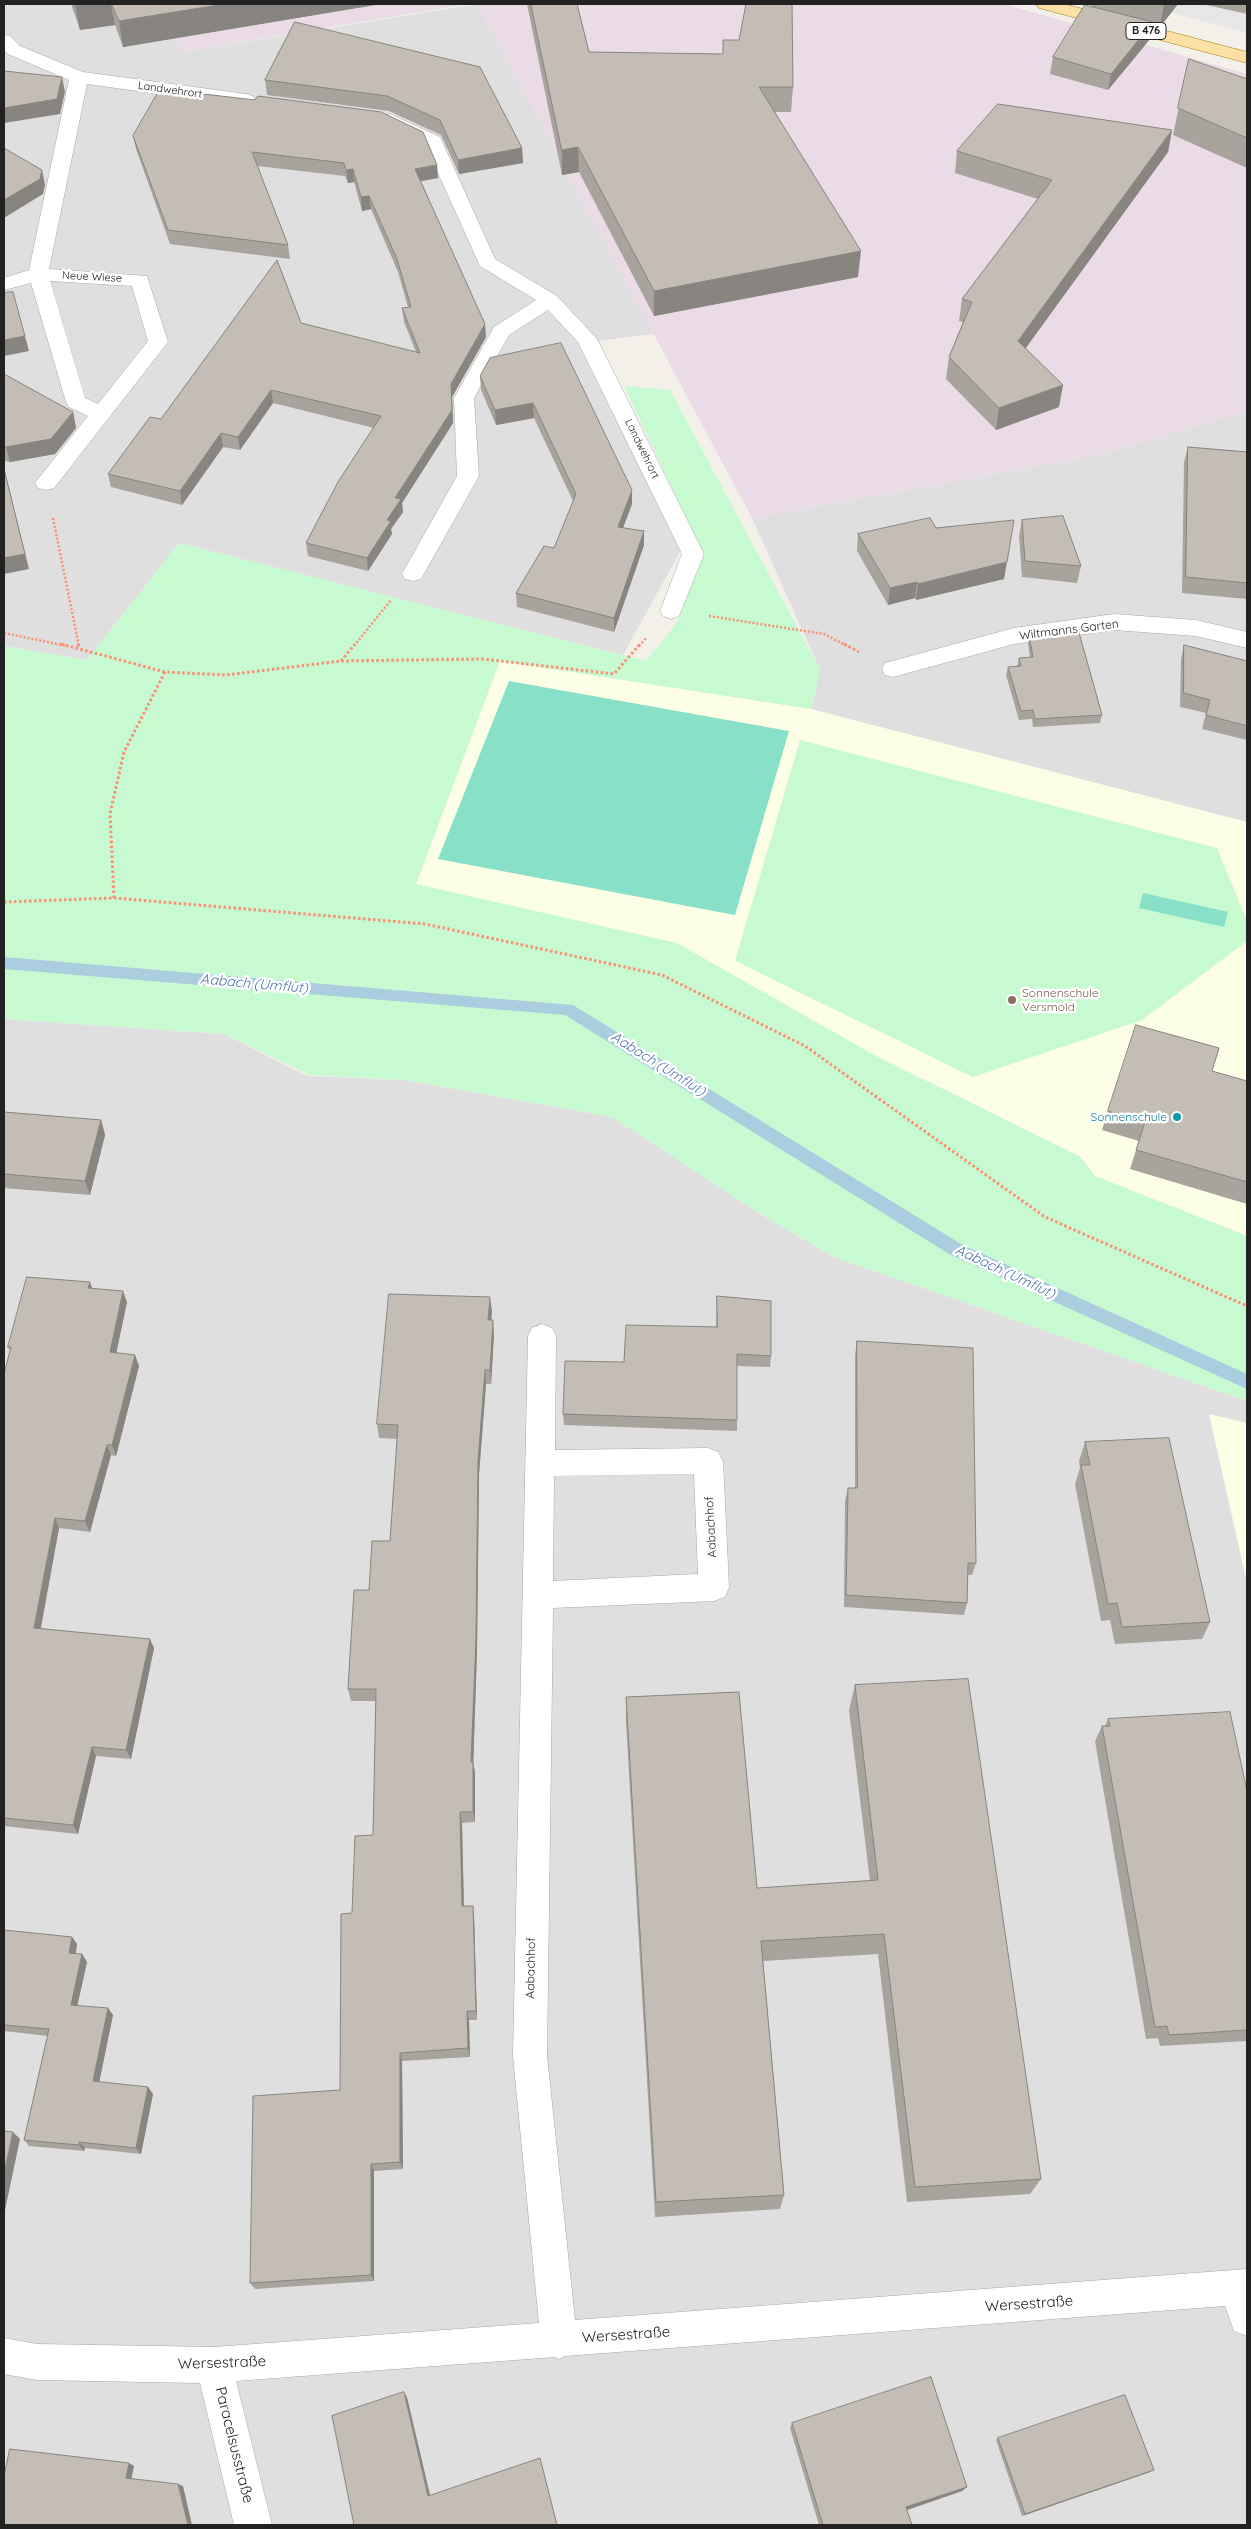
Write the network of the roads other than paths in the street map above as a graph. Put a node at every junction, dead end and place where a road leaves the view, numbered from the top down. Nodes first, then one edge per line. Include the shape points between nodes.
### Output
1 (1045, 4) edge
2 (7, 48) edge
3 (1247, 58) edge
4 (79, 77) junction
5 (262, 102) edge
6 (369, 116) edge
7 (38, 274) junction
8 (4, 284) edge
9 (550, 300) junction
10 (100, 413) junction
11 (46, 483) road end
12 (413, 574) road end
13 (671, 611) road end
14 (1247, 640) edge
15 (893, 669) road end
16 (542, 1336) dead end
17 (539, 1463) junction
18 (538, 1595) junction
19 (1244, 2297) edge
20 (559, 2340) junction
21 (4, 2356) edge
22 (214, 2365) junction
23 (253, 2525) edge

1 - 3 main road, B 476
2 - 4 street, Landwehrort
4 - 5 street, Landwehrort
4 - 7 street
6 - 9 street, Landwehrort via 388,119 433,141 487,262
7 - 8 street, Neue Wiese
7 - 10 street via 76,402
7 - 10 street, Neue Wiese via 140,280 158,342
9 - 12 street via 501,331 464,398 468,476
9 - 13 street, Landwehrort via 587,338 693,554
10 - 11 street, Neue Wiese
14 - 15 street, Wiltmanns Garten via 1196,628 1114,622 1014,636
16 - 17 street, Aabachhof
17 - 18 street, Aabachhof
17 - 18 street, Aabachhof via 708,1461 714,1587
18 - 20 street, Aabachhof via 530,2056
19 - 20 street, Wersestraße
20 - 22 street, Wersestraße
21 - 22 street, Wersestraße via 37,2362
22 - 23 street, Paracelsusstraße

